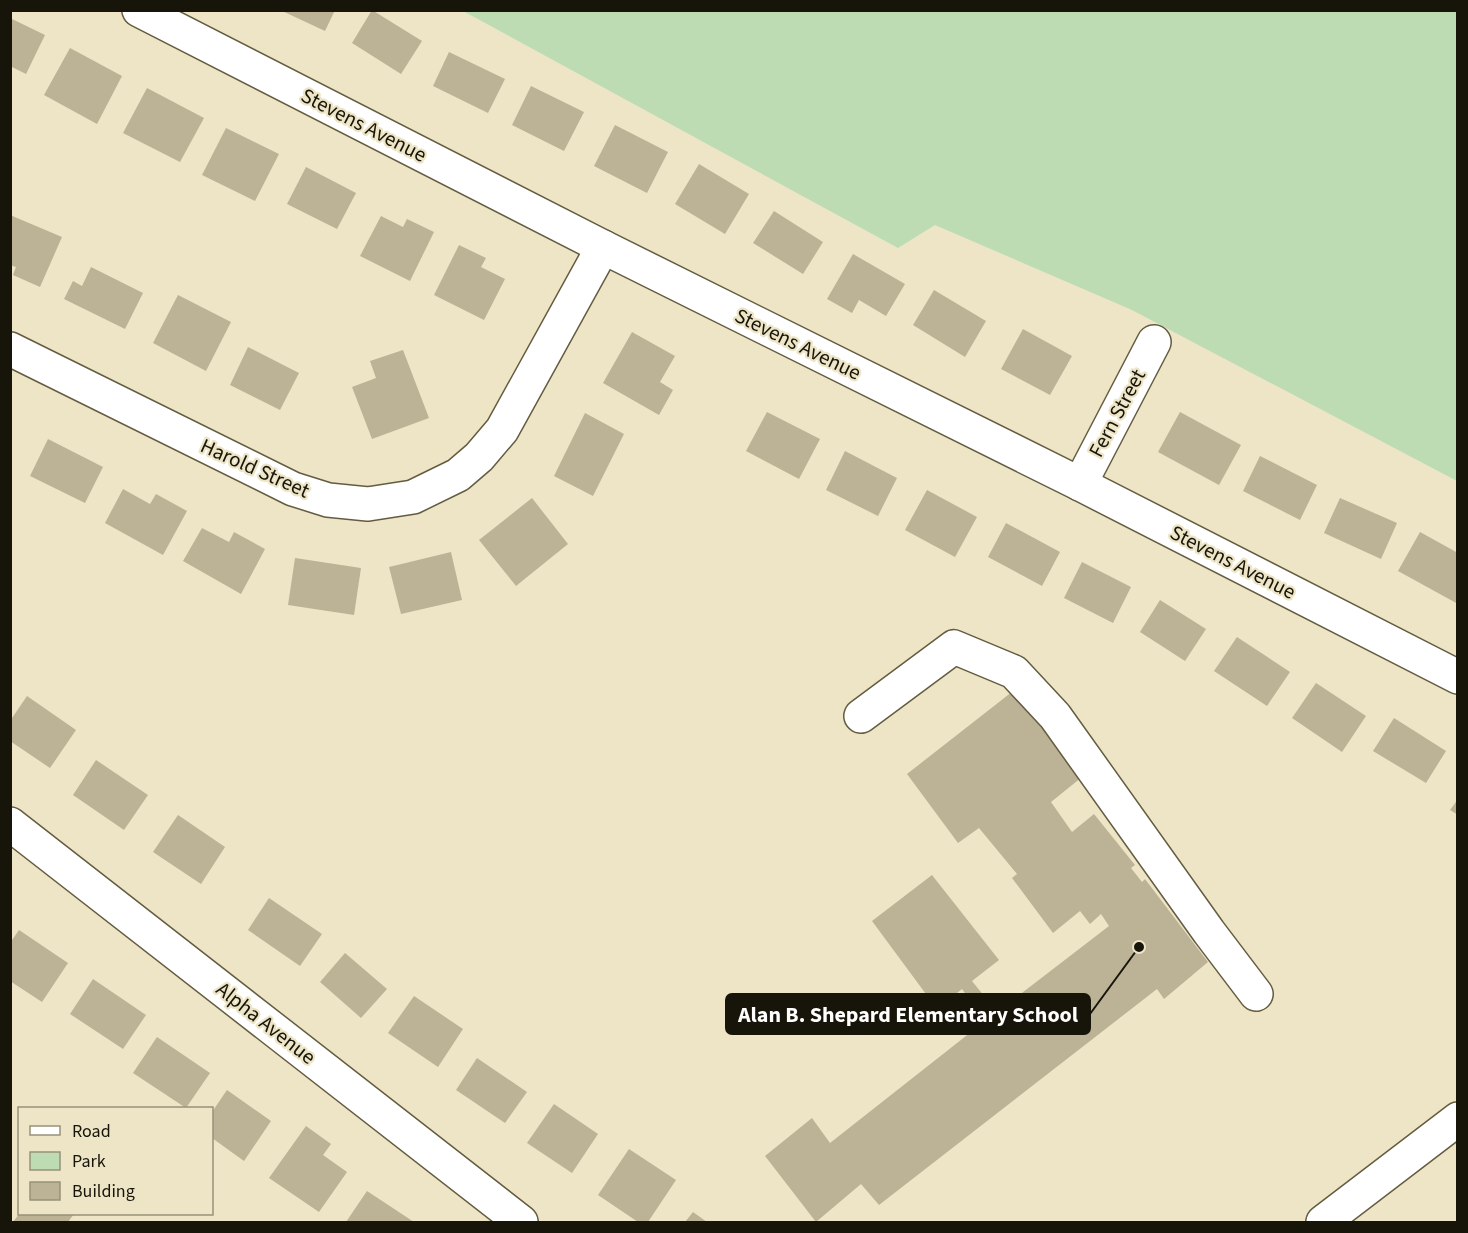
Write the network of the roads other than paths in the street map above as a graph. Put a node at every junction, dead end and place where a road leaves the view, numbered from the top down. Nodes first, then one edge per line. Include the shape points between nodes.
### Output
1 (139, 10) edge
2 (603, 247) junction
3 (1154, 342) dead end
4 (10, 349) edge
5 (1080, 483) junction
6 (1458, 677) edge
7 (861, 717) dead end
8 (10, 824) edge
9 (1256, 994) dead end
10 (1458, 1119) edge
11 (521, 1222) edge
12 (1323, 1222) edge

1 - 2 street, Stevens Avenue
2 - 4 street, Harold Street via 502,430 458,476 413,497 368,504 328,500 293,489
2 - 5 street, Stevens Avenue
3 - 5 street, Fern Street
5 - 6 street, Stevens Avenue
7 - 9 street via 954,647 1014,672 1055,716
8 - 11 street, Alpha Avenue
10 - 12 street

